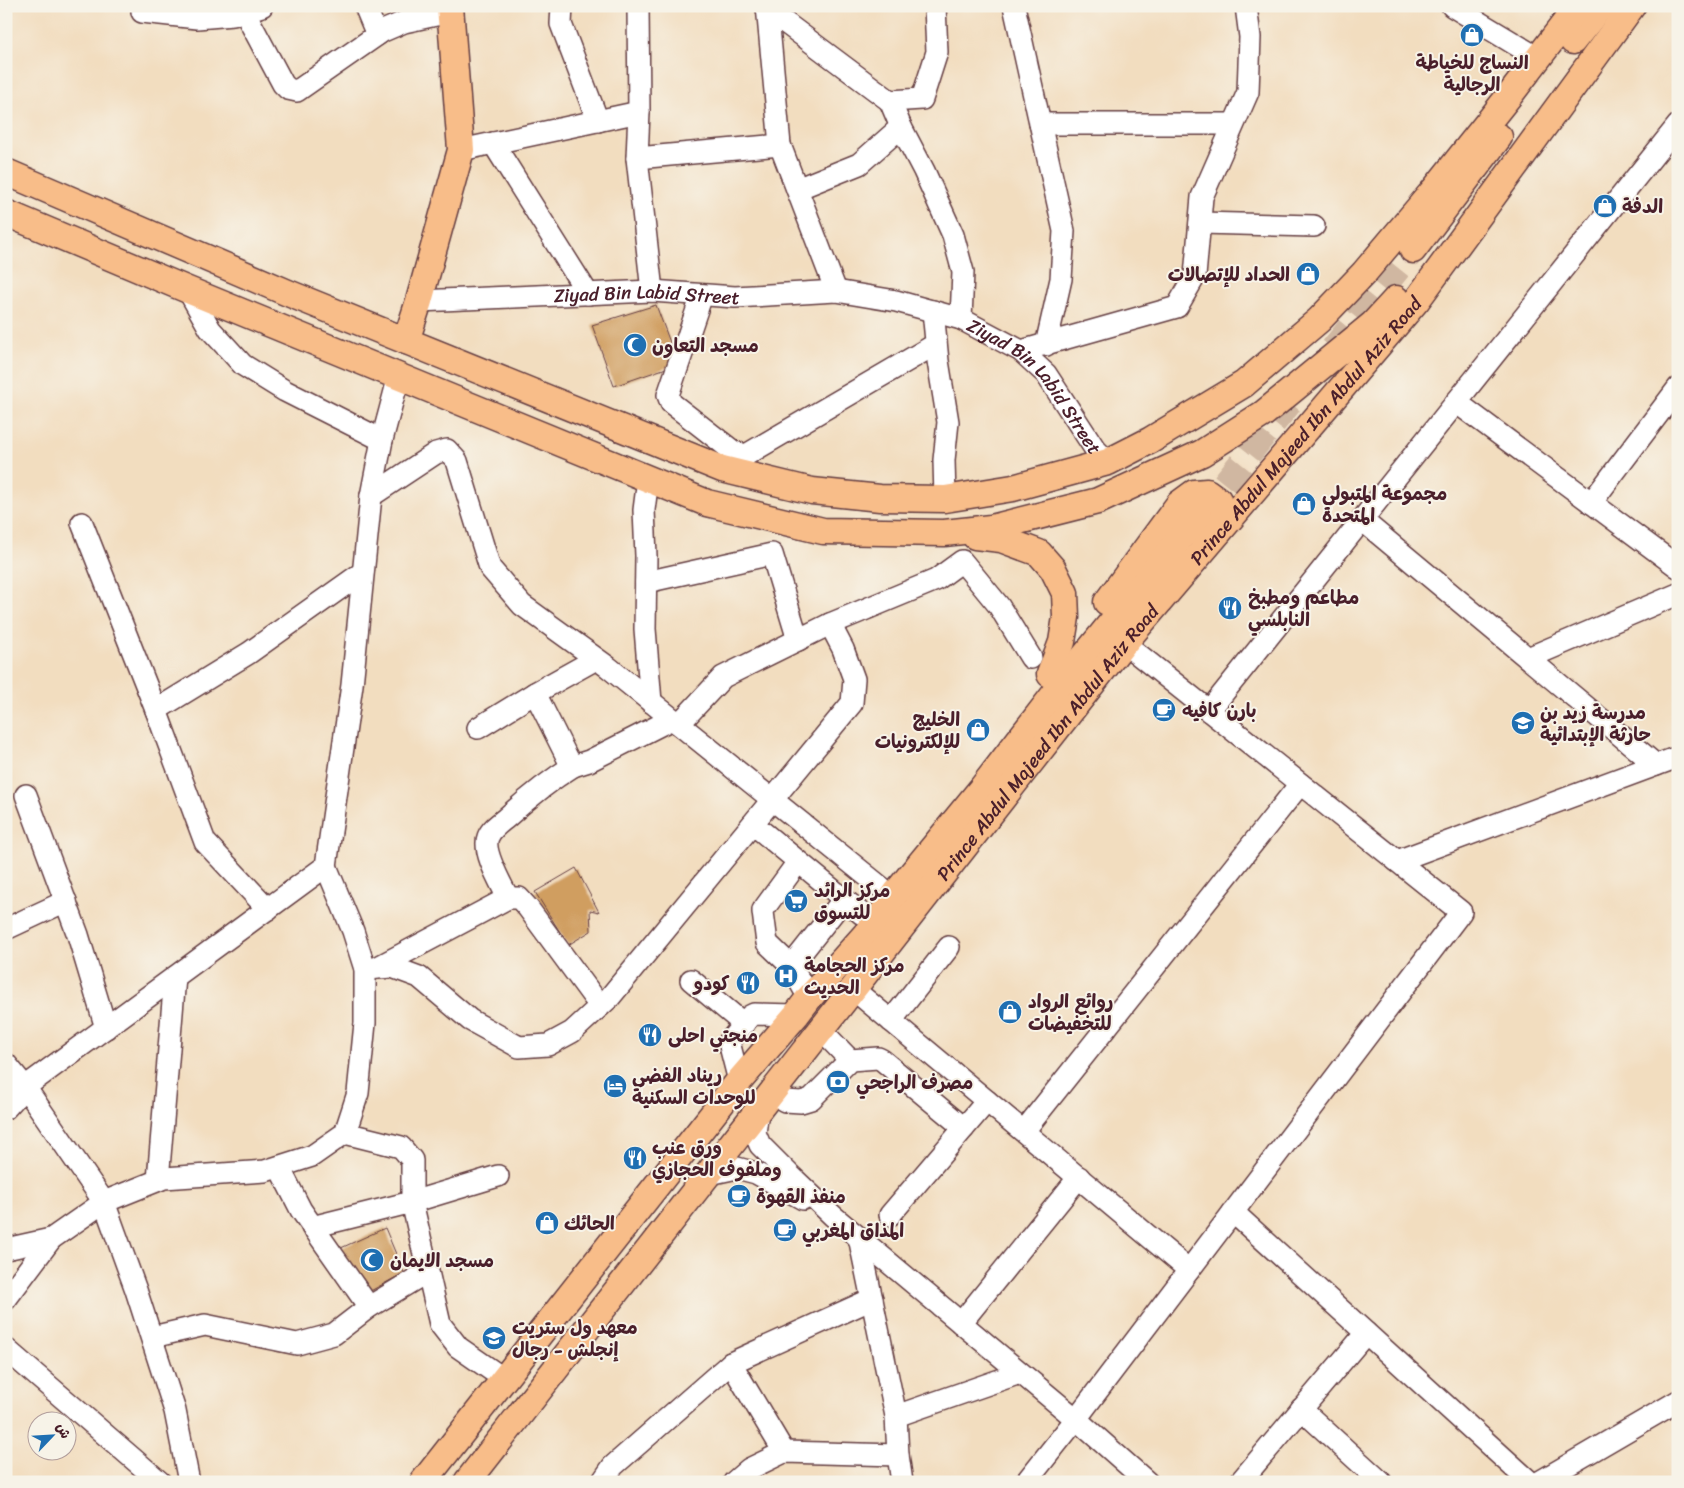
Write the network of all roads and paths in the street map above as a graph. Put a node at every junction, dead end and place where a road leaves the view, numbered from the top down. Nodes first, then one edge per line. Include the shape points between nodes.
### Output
1 (365, 6) edge
2 (562, 6) edge
3 (638, 6) edge
4 (935, 6) edge
5 (1014, 6) edge
6 (1246, 6) edge
7 (1452, 6) edge
8 (1578, 6) edge
9 (1601, 6) edge
10 (1632, 6) edge
11 (767, 8) edge
12 (253, 9) edge
13 (450, 9) edge
14 (142, 12) dead end
15 (377, 35) junction
16 (1538, 58) junction
17 (890, 101) junction
18 (639, 112) junction
19 (598, 121) junction
20 (1040, 124) junction
21 (1234, 124) junction
22 (1678, 125) edge
23 (901, 127) junction
24 (493, 143) junction
25 (780, 145) junction
26 (461, 150) junction
27 (637, 158) junction
28 (6, 172) edge
29 (797, 189) junction
30 (1488, 204) junction
31 (9, 217) edge
32 (1200, 223) junction
33 (1314, 226) dead end
34 (1413, 250) tunnel mouth
35 (188, 290) junction
36 (652, 291) junction
37 (836, 291) junction
38 (588, 294) junction
39 (702, 295) junction
40 (419, 301) junction
41 (932, 311) junction
42 (961, 319) junction
43 (406, 341) junction
44 (936, 344) junction
45 (1046, 345) junction
46 (1021, 351) junction
47 (399, 376) junction
48 (1678, 388) edge
49 (1456, 402) junction
50 (382, 440) junction
51 (1108, 462) junction
52 (648, 478) junction
53 (371, 496) junction
54 (945, 499) junction
55 (1591, 503) junction
56 (1198, 516) tunnel mouth
57 (1362, 520) junction
58 (82, 523) dead end
59 (944, 533) junction
60 (1678, 567) edge
61 (363, 572) junction
62 (1180, 577) junction
63 (646, 582) junction
64 (1678, 594) edge
65 (830, 624) junction
66 (798, 640) junction
67 (1124, 644) junction
68 (1031, 658) dead end
69 (1528, 658) junction
70 (596, 659) junction
71 (1050, 674) junction
72 (535, 693) junction
73 (651, 702) junction
74 (156, 710) junction
75 (1209, 711) junction
76 (675, 721) junction
77 (478, 728) dead end
78 (1678, 757) edge
79 (1656, 765) junction
80 (574, 766) junction
81 (1300, 784) junction
82 (26, 795) dead end
83 (773, 800) junction
84 (752, 824) junction
85 (1396, 861) junction
86 (798, 862) junction
87 (326, 866) junction
88 (882, 888) junction
89 (508, 898) junction
90 (66, 901) junction
91 (853, 906) junction
92 (268, 909) junction
93 (6, 929) edge
94 (949, 947) dead end
95 (791, 966) junction
96 (370, 968) junction
97 (175, 977) junction
98 (690, 980) dead end
99 (852, 989) junction
100 (810, 998) junction
101 (600, 1006) junction
102 (891, 1021) junction
103 (744, 1024) junction
104 (106, 1028) junction
105 (821, 1030) junction
106 (850, 1060) junction
107 (6, 1064) edge
108 (739, 1081) junction
109 (26, 1086) junction
110 (987, 1100) junction
111 (765, 1102) junction
112 (6, 1108) edge
113 (964, 1128) junction
114 (1024, 1131) junction
115 (345, 1133) junction
116 (279, 1167) junction
117 (709, 1174) junction
118 (498, 1176) dead end
119 (1080, 1177) junction
120 (158, 1180) junction
121 (104, 1202) junction
122 (412, 1202) junction
123 (1233, 1212) junction
124 (890, 1214) dead end
125 (833, 1216) junction
126 (312, 1227) junction
127 (859, 1237) junction
128 (51, 1239) junction
129 (6, 1249) edge
130 (1190, 1270) junction
131 (427, 1272) junction
132 (6, 1299) edge
133 (872, 1299) junction
134 (369, 1307) junction
135 (961, 1323) junction
136 (1366, 1332) junction
137 (152, 1337) junction
138 (6, 1349) edge
139 (731, 1363) junction
140 (1020, 1373) junction
141 (504, 1379) junction
142 (1678, 1401) edge
143 (1301, 1409) junction
144 (896, 1416) junction
145 (1076, 1419) junction
146 (784, 1452) junction
147 (898, 1455) junction
148 (1146, 1481) edge
149 (160, 1482) edge
150 (189, 1482) edge
151 (423, 1482) edge
152 (467, 1482) edge
153 (602, 1482) edge
154 (734, 1482) edge
155 (902, 1482) edge
156 (1026, 1482) edge
157 (1240, 1482) edge
158 (1380, 1482) edge
159 (1530, 1482) edge
160 (1539, 1482) edge

1 - 15 street
2 - 19 street via 561,24
3 - 18 street
4 - 17 street via 937,52 922,99
5 - 20 street
6 - 21 street via 1250,37 1248,92
7 - 16 street
8 - 16 main road
9 - 34 main road
10 - 30 main road, Prince Abdul Majeed Ibn Abdul Aziz Road
11 - 17 street
11 - 25 street
12 - 14 street via 197,18
12 - 15 street via 283,84 292,91 297,91
13 - 15 street via 404,22
13 - 26 main road
16 - 51 main road via 1364,273 1319,320 1244,384
17 - 23 street
18 - 19 street
18 - 27 street
19 - 24 street
20 - 21 street
20 - 45 street via 1064,231 1062,279
21 - 32 street via 1202,197
22 - 49 street
23 - 29 street via 859,164
23 - 42 street via 953,235 963,272
24 - 26 street
24 - 38 street
25 - 27 street
25 - 29 street
26 - 40 main road
27 - 36 street
28 - 43 main road
29 - 37 street
30 - 59 main road via 1373,324 1263,414 1202,453 1098,501 991,528
30 - 62 main road, Prince Abdul Majeed Ibn Abdul Aziz Road via 1417,300
31 - 35 main road
32 - 33 street
32 - 45 street via 1195,276 1177,307
35 - 47 main road
35 - 50 street via 210,329 243,365 285,391
36 - 38 street, Ziyad Bin Labid Street
36 - 39 street, Ziyad Bin Labid Street
37 - 39 street, Ziyad Bin Labid Street via 734,297
37 - 41 street, Ziyad Bin Labid Street
38 - 40 street, Ziyad Bin Labid Street
39 - 44 street via 668,395 671,403 734,452 746,455
40 - 43 main road
41 - 42 street, Ziyad Bin Labid Street
41 - 44 street
42 - 46 street, Ziyad Bin Labid Street
43 - 54 main road via 722,469 812,491 880,498
44 - 54 street via 948,422 944,460
45 - 46 street
46 - 51 street, Ziyad Bin Labid Street via 1046,374 1095,448
47 - 50 street
47 - 52 main road
48 - 55 street
49 - 55 street
49 - 57 street
50 - 53 street
51 - 54 main road via 1014,488
52 - 59 main road via 707,503 823,531
52 - 63 street via 644,510
53 - 61 street
53 - 70 street via 436,453 447,450 457,461 490,568 522,605
55 - 60 street
56 - 100 main road, Prince Abdul Majeed Ibn Abdul Aziz Road via 896,893 875,924
57 - 69 street
57 - 75 street
58 - 74 street
59 - 71 main road via 1001,539 1038,553 1053,569 1065,593 1066,617 1062,642
61 - 74 street via 250,653
61 - 87 street via 352,685
62 - 67 main road, Prince Abdul Majeed Ibn Abdul Aziz Road
62 - 71 main road via 1218,508 1218,500 1207,492 1194,492 1179,504
63 - 66 street via 772,554
63 - 73 street via 645,629
64 - 69 street
65 - 66 street
65 - 68 street via 936,580 962,561 999,606
65 - 83 street via 854,679 852,703
66 - 76 street via 723,677
67 - 75 street
67 - 99 main road, Prince Abdul Majeed Ibn Abdul Aziz Road
69 - 79 street
70 - 72 street
70 - 73 street
71 - 88 main road
72 - 77 street
72 - 80 street
73 - 76 street
74 - 92 street via 205,842
75 - 81 street
76 - 80 street
76 - 83 street
78 - 79 street
79 - 85 street
80 - 89 street via 536,791 488,837 491,861
81 - 85 street
81 - 114 street
82 - 90 street
83 - 84 street
83 - 88 street
84 - 86 street
84 - 101 street
85 - 123 street via 1461,912
86 - 91 street
86 - 95 street via 763,910 767,943
87 - 92 street
87 - 96 street
88 - 91 main road
89 - 96 street
89 - 101 street via 519,898 528,908
90 - 93 street
90 - 104 street
91 - 95 street
91 - 100 main road via 854,924
92 - 97 street
94 - 102 street
95 - 100 street
96 - 101 street via 392,967 419,977 470,1020 519,1047 548,1045 572,1032
96 - 115 street via 358,1092
97 - 104 street
97 - 120 street
98 - 103 street
99 - 102 street
99 - 105 main road, Prince Abdul Majeed Ibn Abdul Aziz Road
100 - 103 street via 754,1014
100 - 108 main road, Prince Abdul Majeed Ibn Abdul Aziz Road
102 - 110 street
103 - 108 street via 729,1042
104 - 109 street
105 - 106 street
105 - 111 main road, Prince Abdul Majeed Ibn Abdul Aziz Road
106 - 111 street via 811,1099
106 - 113 street via 882,1060
107 - 109 street
108 - 141 main road, Prince Abdul Majeed Ibn Abdul Aziz Road
109 - 112 street
109 - 121 street
110 - 113 street
110 - 114 street
111 - 117 main road, Prince Abdul Majeed Ibn Abdul Aziz Road
111 - 125 street via 756,1133 760,1145
113 - 124 street
114 - 119 street
115 - 116 street via 312,1156
115 - 122 street via 401,1146 412,1160
116 - 120 street via 266,1171
116 - 126 street
117 - 125 street via 737,1168 756,1172
117 - 152 main road, Prince Abdul Majeed Ibn Abdul Aziz Road
118 - 122 street
119 - 130 street
119 - 135 street
120 - 121 street
121 - 128 street
121 - 137 street
122 - 126 street
122 - 131 street
123 - 130 street
123 - 136 street
125 - 127 street
126 - 134 street
127 - 133 street
127 - 135 street
128 - 129 street
128 - 132 street
130 - 145 street
131 - 134 street
131 - 141 street via 440,1324 458,1347
133 - 139 street
133 - 144 street
134 - 137 street via 334,1334 297,1344 205,1325
135 - 140 street
136 - 143 street
136 - 159 street
137 - 150 street via 176,1411
138 - 149 street
139 - 146 street
139 - 153 street via 613,1466
140 - 144 street
140 - 145 street
141 - 151 main road, Prince Abdul Majeed Ibn Abdul Aziz Road
142 - 160 street
143 - 157 street
143 - 158 street
144 - 147 street
145 - 148 street
145 - 156 street
146 - 147 street
146 - 154 street via 749,1469
147 - 155 street

